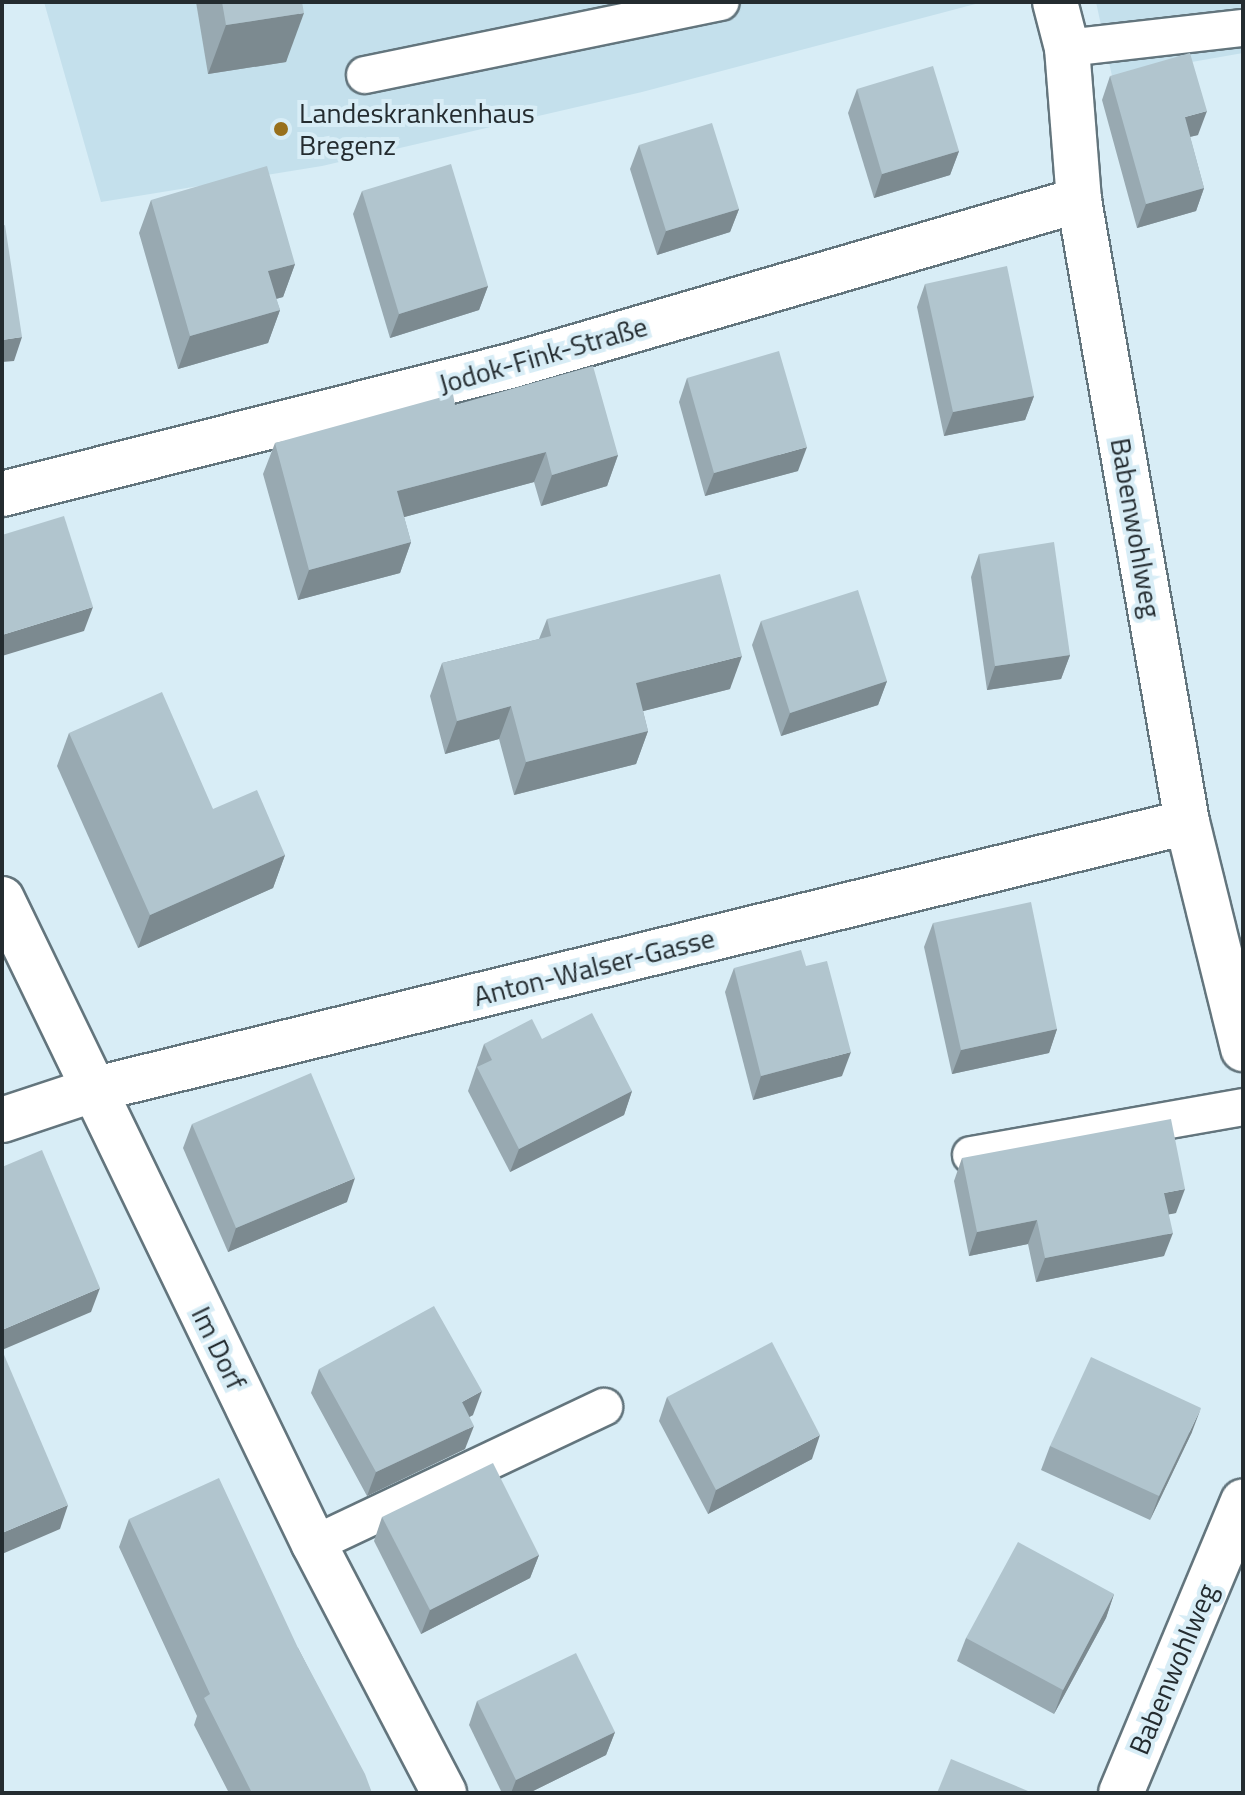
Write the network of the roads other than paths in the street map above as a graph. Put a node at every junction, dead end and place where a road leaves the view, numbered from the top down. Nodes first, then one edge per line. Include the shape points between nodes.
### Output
1 (721, 2) edge
2 (1055, 2) edge
3 (1243, 28) edge
4 (1067, 48) junction
5 (365, 75) dead end
6 (1079, 200) junction
7 (2, 494) edge
8 (1187, 822) junction
9 (2, 899) edge
10 (1243, 1049) edge
11 (92, 1090) junction
12 (1243, 1107) edge
13 (2, 1120) edge
14 (971, 1155) edge
15 (604, 1407) dead end
16 (1243, 1502) edge
17 (314, 1544) junction
18 (444, 1793) edge
19 (1121, 1793) edge

1 - 5 lane
2 - 4 street, Babenwohlweg
3 - 4 lane
4 - 6 street, Babenwohlweg
6 - 7 street, Jodok-Fink-Straße via 510,366
6 - 8 street, Babenwohlweg
8 - 10 street, Babenwohlweg
8 - 11 street, Anton-Walser-Gasse
9 - 11 street, Im Dorf
11 - 13 street, Anton-Walser-Gasse
11 - 17 street, Im Dorf
12 - 14 lane
15 - 17 lane
16 - 19 street, Babenwohlweg
17 - 18 street, Im Dorf

